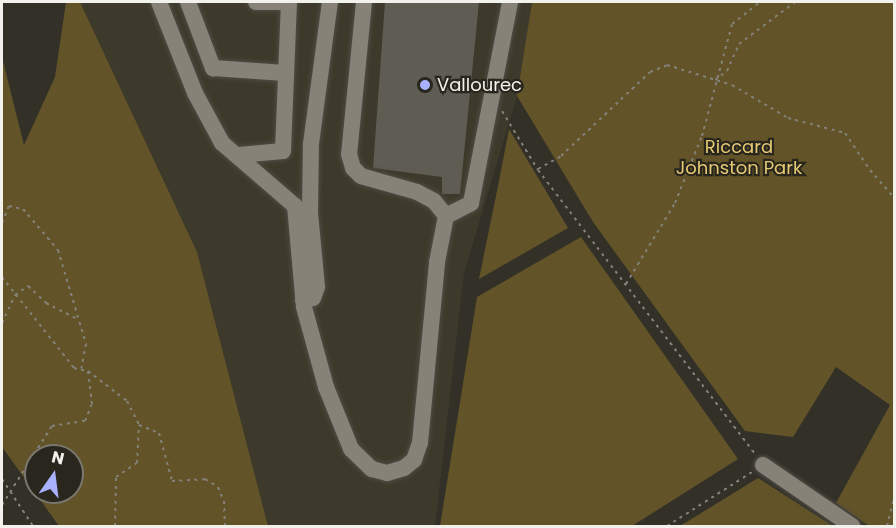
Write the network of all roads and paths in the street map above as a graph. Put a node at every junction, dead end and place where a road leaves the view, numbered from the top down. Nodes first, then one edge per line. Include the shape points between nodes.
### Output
1 (159, 2) edge
2 (188, 2) edge
3 (256, 2) edge
4 (289, 2) edge
5 (330, 2) edge
6 (363, 2) edge
7 (510, 2) edge
8 (760, 2) edge
9 (795, 2) edge
10 (285, 73) junction
11 (715, 80) junction
12 (493, 96) junction
13 (239, 154) junction
14 (538, 170) junction
15 (894, 198) edge
16 (446, 216) junction
17 (2, 223) edge
18 (2, 277) edge
19 (626, 285) junction
20 (15, 295) junction
21 (303, 300) junction
22 (79, 320) junction
23 (2, 323) edge
24 (81, 369) junction
25 (88, 371) junction
26 (139, 425) junction
27 (763, 465) junction
28 (2, 479) edge
29 (11, 493) junction
30 (894, 497) edge
31 (2, 505) edge
32 (894, 522) edge
33 (887, 525) edge
34 (33, 526) edge
35 (115, 526) edge
36 (225, 526) edge
37 (667, 526) edge
38 (852, 526) edge

1 - 13 lane via 195,93 222,143
2 - 10 lane via 213,68
3 - 4 lane
4 - 10 lane
5 - 21 lane via 311,144 310,213 317,287 313,298
6 - 16 lane via 349,154 353,168 361,176 417,192 434,201
7 - 12 lane
8 - 11 path via 732,24
9 - 11 path via 739,44 727,71
10 - 13 lane via 283,151
11 - 14 path via 667,65 650,72 561,156
11 - 15 path via 732,85 788,118 845,133
11 - 19 path via 702,136 675,203
12 - 14 path
12 - 16 lane via 471,203
13 - 21 lane via 296,206
14 - 19 path
16 - 21 lane via 437,262 420,443 414,460 404,468 387,473 372,469 351,449 326,387
17 - 22 path via 9,206 23,209 58,250
18 - 20 path
19 - 27 path
20 - 22 path via 28,286 46,303
20 - 23 path
20 - 24 path via 68,361
22 - 24 path via 86,344
24 - 25 path
25 - 26 path via 127,400
25 - 29 path via 92,404 85,422 52,426
26 - 35 path via 137,463 116,477
26 - 36 path via 159,433 172,481 205,479 218,487 224,501
27 - 37 path
27 - 38 lane
28 - 29 path
29 - 31 path
29 - 34 path
30 - 33 path
32 - 33 path

